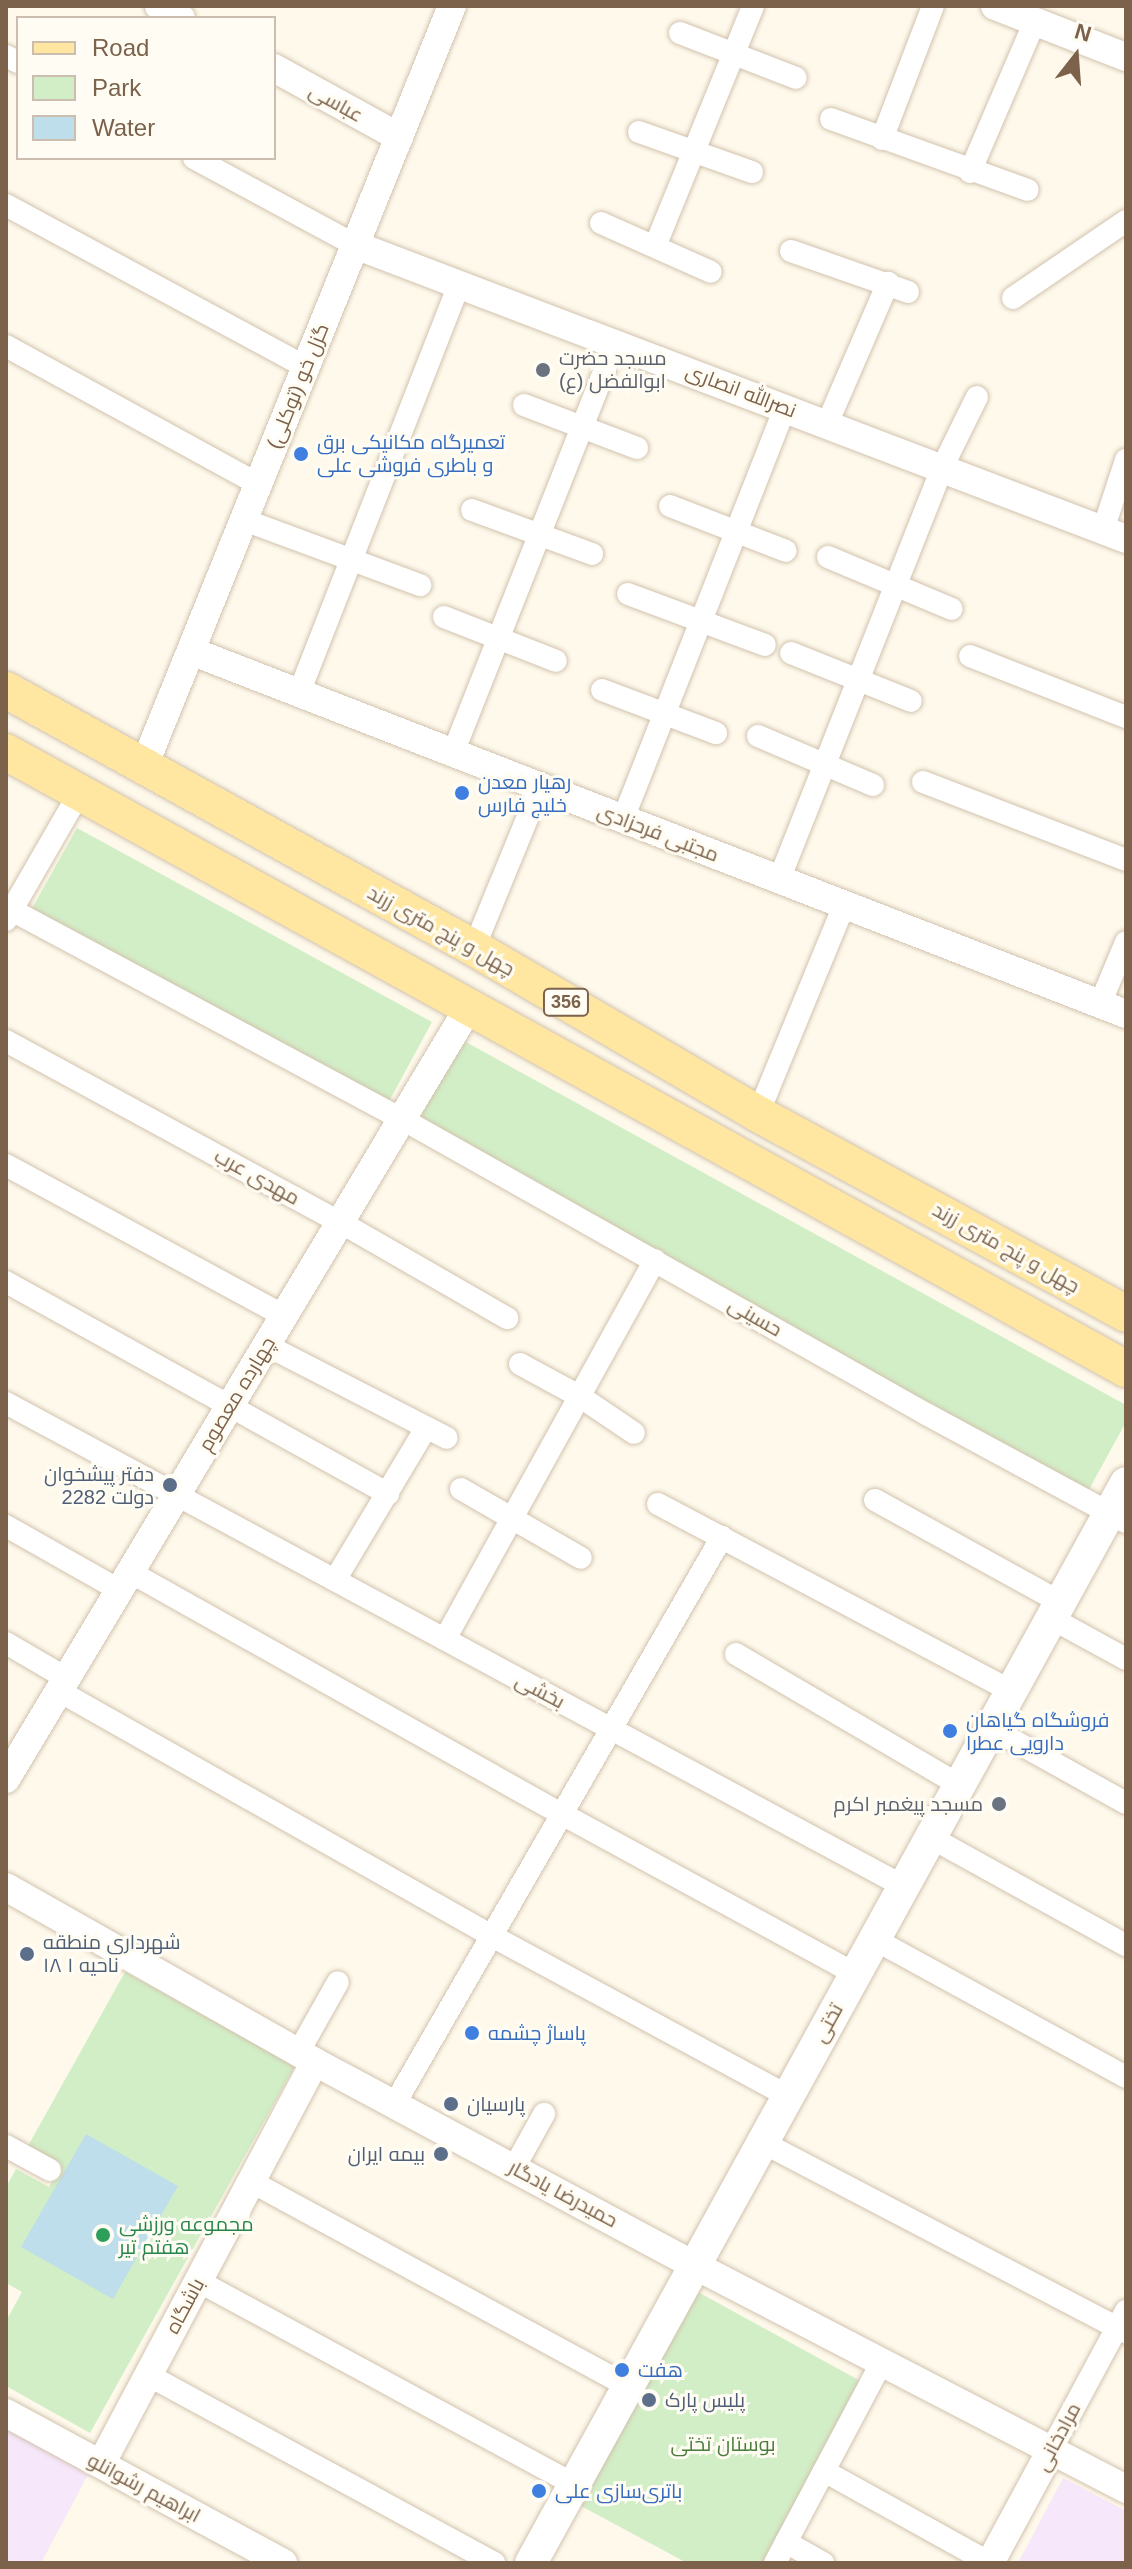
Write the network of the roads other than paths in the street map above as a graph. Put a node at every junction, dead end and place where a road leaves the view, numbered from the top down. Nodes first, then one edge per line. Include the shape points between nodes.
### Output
1 (159, 6) edge
2 (753, 6) edge
3 (933, 6) edge
4 (995, 6) edge
5 (443, 9) edge
6 (177, 16) edge
7 (1035, 21) junction
8 (680, 33) dead end
9 (734, 52) junction
10 (1126, 57) edge
11 (276, 69) edge
12 (796, 78) dead end
13 (831, 119) dead end
14 (639, 132) dead end
15 (399, 137) junction
16 (882, 139) junction
17 (694, 150) junction
18 (198, 160) edge
19 (752, 172) dead end
20 (970, 172) junction
21 (1028, 190) dead end
22 (6, 205) edge
23 (1125, 222) edge
24 (601, 223) dead end
25 (656, 244) junction
26 (355, 245) junction
27 (791, 251) dead end
28 (711, 272) dead end
29 (460, 283) junction
30 (1013, 298) dead end
31 (616, 342) junction
32 (6, 346) edge
33 (306, 367) junction
34 (977, 397) dead end
35 (524, 405) dead end
36 (785, 408) junction
37 (827, 424) junction
38 (583, 427) junction
39 (637, 448) dead end
40 (1126, 460) edge
41 (942, 468) junction
42 (258, 484) junction
43 (670, 506) dead end
44 (472, 510) dead end
45 (244, 520) junction
46 (735, 532) junction
47 (540, 535) junction
48 (1114, 535) edge
49 (786, 551) dead end
50 (592, 554) dead end
51 (828, 557) dead end
52 (351, 561) junction
53 (420, 585) dead end
54 (895, 587) junction
55 (628, 594) dead end
56 (952, 609) dead end
57 (444, 617) dead end
58 (701, 620) junction
59 (498, 638) junction
60 (765, 645) dead end
61 (191, 651) junction
62 (791, 653) dead end
63 (970, 656) dead end
64 (556, 661) dead end
65 (858, 681) junction
66 (6, 690) edge
67 (602, 690) dead end
68 (299, 693) junction
69 (911, 701) dead end
70 (664, 714) junction
71 (1126, 717) edge
72 (716, 733) dead end
73 (758, 736) dead end
74 (6, 752) edge
75 (453, 753) junction
76 (825, 764) junction
77 (144, 766) junction
78 (923, 782) dead end
79 (873, 785) dead end
80 (540, 787) junction
81 (80, 792) junction
82 (623, 819) junction
83 (1126, 860) edge
84 (779, 880) junction
85 (844, 905) junction
86 (8, 912) edge
87 (1126, 942) edge
88 (474, 948) junction
89 (468, 1009) junction
90 (1113, 1009) edge
91 (6, 1041) edge
92 (758, 1114) junction
93 (402, 1119) junction
94 (6, 1165) edge
95 (340, 1222) junction
96 (655, 1260) junction
97 (6, 1282) edge
98 (1126, 1314) edge
99 (284, 1316) junction
100 (507, 1318) dead end
101 (266, 1345) junction
102 (520, 1364) dead end
103 (1126, 1369) edge
104 (579, 1396) junction
105 (6, 1403) edge
106 (230, 1405) junction
107 (426, 1428) junction
108 (634, 1433) dead end
109 (447, 1438) dead end
110 (1126, 1483) edge
111 (461, 1489) dead end
112 (388, 1494) junction
113 (176, 1495) junction
114 (875, 1500) dead end
115 (658, 1504) dead end
116 (1118, 1517) edge
117 (512, 1518) junction
118 (6, 1526) edge
119 (722, 1537) junction
120 (581, 1558) dead end
121 (335, 1580) junction
122 (125, 1581) junction
123 (1056, 1610) junction
124 (445, 1639) junction
125 (6, 1643) edge
126 (736, 1654) dead end
127 (1126, 1659) edge
128 (63, 1684) junction
129 (1011, 1691) junction
130 (991, 1728) junction
131 (611, 1729) junction
132 (6, 1779) edge
133 (959, 1785) junction
134 (1126, 1803) edge
135 (562, 1814) junction
136 (930, 1837) junction
137 (903, 1886) junction
138 (6, 1887) edge
139 (492, 1936) junction
140 (874, 1939) junction
141 (1126, 1945) edge
142 (855, 1974) junction
143 (338, 1982) dead end
144 (307, 2058) junction
145 (1126, 2077) edge
146 (788, 2096) junction
147 (394, 2105) junction
148 (544, 2114) dead end
149 (762, 2142) junction
150 (6, 2146) edge
151 (514, 2168) junction
152 (50, 2170) dead end
153 (252, 2182) junction
154 (694, 2265) junction
155 (198, 2281) junction
156 (1123, 2323) edge
157 (882, 2362) junction
158 (148, 2375) junction
159 (628, 2386) junction
160 (6, 2413) edge
161 (1051, 2450) junction
162 (101, 2464) junction
163 (824, 2471) junction
164 (574, 2484) junction
165 (1126, 2489) edge
166 (786, 2542) junction
167 (283, 2563) edge
168 (494, 2563) edge
169 (531, 2563) edge
170 (775, 2563) edge
171 (823, 2563) edge
172 (990, 2563) edge

1 - 6 street
2 - 9 street
3 - 16 street
4 - 7 street
5 - 15 street, گزل خو (توکلی)
7 - 10 street
7 - 20 street
8 - 9 street
9 - 12 street
9 - 17 street
11 - 15 street, عباسی
13 - 16 street
14 - 17 street
15 - 26 street, گزل خو (توکلی)
16 - 20 street
17 - 19 street
17 - 25 street
18 - 26 street
20 - 21 street
22 - 33 street
23 - 30 street
24 - 25 street
25 - 28 street
26 - 29 street, نصرالله انصاری
26 - 33 street, گزل خو (توکلی)
27 - 37 street via 898,288
29 - 31 street, نصرالله انصاری
29 - 52 street
31 - 36 street, نصرالله انصاری
31 - 38 street
32 - 42 street
33 - 42 street, گزل خو (توکلی)
34 - 41 street
35 - 38 street
36 - 37 street, نصرالله انصاری
36 - 46 street
37 - 41 street, نصرالله انصاری
38 - 39 street
38 - 47 street
40 - 48 street
41 - 48 street, نصرالله انصاری
41 - 54 street
42 - 45 street, گزل خو (توکلی)
43 - 46 street
44 - 47 street
45 - 52 street
45 - 61 street, گزل خو (توکلی)
46 - 49 street
46 - 58 street
47 - 50 street
47 - 59 street
51 - 54 street
52 - 53 street
52 - 68 street
54 - 56 street
54 - 65 street
55 - 58 street
57 - 59 street
58 - 60 street
58 - 70 street
59 - 64 street
59 - 75 street
61 - 68 street, مجتبی فرحزادی
61 - 77 street, گزل خو (توکلی)
62 - 65 street
63 - 71 street
65 - 69 street
65 - 76 street
66 - 77 main road, چهل و پنج متری زرند / 356
67 - 70 street
68 - 75 street, مجتبی فرحزادی
70 - 72 street
70 - 82 street
73 - 76 street
74 - 81 main road, 356
75 - 80 street, مجتبی فرحزادی
76 - 79 street
76 - 84 street
77 - 88 main road, چهل و پنج متری زرند / 356
78 - 83 street
80 - 82 street, مجتبی فرحزادی
80 - 88 street
81 - 86 street
81 - 89 main road, 356
82 - 84 street, مجتبی فرحزادی
84 - 85 street, مجتبی فرحزادی
85 - 90 street, مجتبی فرحزادی
85 - 92 street
86 - 93 street, حسینی
87 - 90 street
88 - 92 main road, چهل و پنج متری زرند / 356
89 - 93 street, چهارده معصوم
89 - 103 main road, 356
91 - 95 street, مهدی عرب
92 - 98 main road, چهل و پنج متری زرند / 356
93 - 95 street, چهارده معصوم
93 - 96 street, حسینی
94 - 99 street
95 - 99 street, چهارده معصوم
95 - 100 street, مهدی عرب
96 - 104 street
96 - 116 street, حسینی
97 - 106 street
99 - 101 street, چهارده معصوم
101 - 106 street, چهارده معصوم
101 - 107 street
102 - 104 street
104 - 108 street
104 - 117 street
105 - 113 street, بخشی
106 - 112 street
106 - 113 street, چهارده معصوم
107 - 109 street
107 - 112 street
110 - 116 main road, تختی
111 - 117 street
112 - 121 street
113 - 121 street, بخشی
113 - 122 street, چهارده معصوم
114 - 123 street
115 - 119 street
116 - 123 main road, تختی
117 - 120 street
117 - 124 street
118 - 122 street
119 - 129 street
119 - 131 street
121 - 124 street, بخشی
122 - 128 street, چهارده معصوم
122 - 135 street
123 - 127 street
123 - 129 main road, تختی
124 - 131 street, بخشی
125 - 128 street
126 - 133 street
128 - 132 street, چهارده معصوم
128 - 139 street
129 - 130 main road, تختی
130 - 133 main road, تختی
130 - 134 street
131 - 135 street
131 - 137 street, بخشی
133 - 136 main road, تختی
135 - 139 street
135 - 142 street
136 - 137 main road, تختی
136 - 141 street
137 - 140 main road, تختی
138 - 144 street, حمیدرضا یادگار
139 - 146 street
139 - 147 street
140 - 142 main road, تختی
140 - 145 street
142 - 146 main road, تختی
143 - 144 street
144 - 147 street, حمیدرضا یادگار
144 - 153 street, باشگاه
146 - 149 main road, تختی
147 - 151 street, حمیدرضا یادگار
148 - 151 street
149 - 154 main road, تختی
149 - 156 street
150 - 152 street
151 - 154 street, حمیدرضا یادگار
153 - 155 street, باشگاه
153 - 159 street
154 - 157 street, حمیدرضا یادگار
154 - 159 main road, تختی
155 - 158 street, باشگاه
155 - 164 street
156 - 161 street, مرادخانی
157 - 161 street, حمیدرضا یادگار
157 - 163 street
158 - 162 street, باشگاه
158 - 168 street
159 - 164 main road, تختی
160 - 162 street, ابراهیم رشوانلو
161 - 165 street, حمیدرضا یادگار
161 - 172 street, مرادخانی
162 - 167 street, ابراهیم رشوانلو
163 - 166 street
163 - 172 street
164 - 169 main road, تختی
166 - 170 street
166 - 171 street

